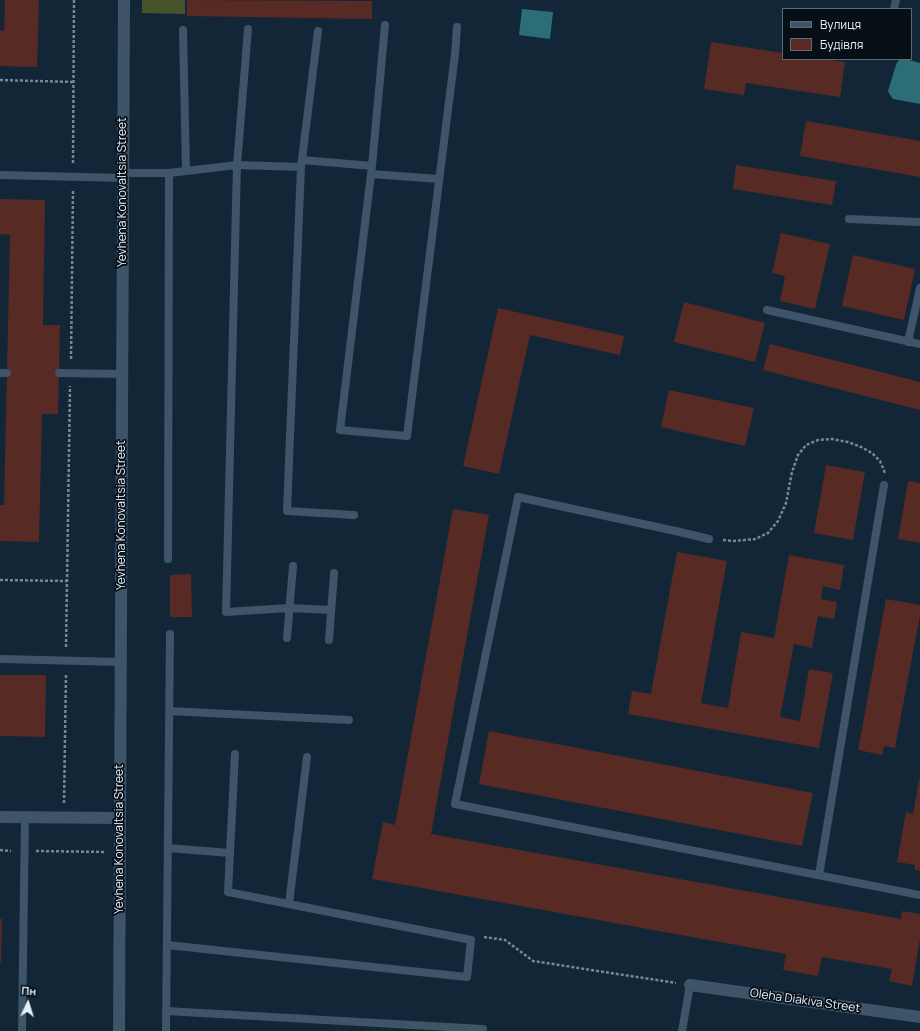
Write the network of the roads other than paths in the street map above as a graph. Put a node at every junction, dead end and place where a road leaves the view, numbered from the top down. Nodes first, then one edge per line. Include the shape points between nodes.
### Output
1 (124, 0) edge
2 (385, 25) dead end
3 (457, 27) dead end
4 (248, 29) dead end
5 (183, 30) dead end
6 (318, 31) dead end
7 (302, 164) junction
8 (237, 165) junction
9 (372, 170) junction
10 (186, 171) junction
11 (169, 173) junction
12 (0, 176) edge
13 (123, 176) junction
14 (438, 179) junction
15 (849, 219) dead end
16 (920, 222) edge
17 (920, 288) edge
18 (767, 310) dead end
19 (908, 342) junction
20 (920, 344) edge
21 (59, 373) dead end
22 (122, 374) junction
23 (884, 485) road end
24 (354, 516) dead end
25 (709, 539) road end
26 (168, 558) dead end
27 (293, 566) dead end
28 (334, 573) dead end
29 (289, 608) junction
30 (331, 610) junction
31 (170, 634) dead end
32 (287, 638) dead end
33 (329, 640) dead end
34 (1, 659) edge
35 (121, 662) junction
36 (169, 711) junction
37 (349, 720) dead end
38 (235, 754) dead end
39 (307, 757) dead end
40 (0, 817) edge
41 (25, 817) junction
42 (120, 818) junction
43 (168, 848) junction
44 (230, 853) junction
45 (819, 876) junction
46 (920, 895) edge
47 (289, 904) junction
48 (167, 945) junction
49 (690, 985) joint
50 (166, 1011) junction
51 (920, 1017) edge
52 (483, 1030) dead end
53 (22, 1031) edge
54 (119, 1031) edge
55 (166, 1031) edge
56 (682, 1031) edge

1 - 13 street, Yevhena Konovaltsia Street
2 - 9 lane
3 - 14 lane
4 - 8 lane
5 - 10 lane
6 - 7 lane
7 - 8 lane
7 - 9 lane
7 - 24 lane via 287,511
8 - 10 lane
8 - 29 lane via 226,612
9 - 14 lane
9 - 14 lane via 340,430 407,436
10 - 11 lane
11 - 13 lane
11 - 26 lane
12 - 13 lane
13 - 22 street, Yevhena Konovaltsia Street
15 - 16 lane
17 - 19 lane
18 - 19 lane
19 - 20 lane
21 - 22 lane
22 - 35 street, Yevhena Konovaltsia Street
23 - 45 lane
25 - 45 lane via 518,497 455,804
27 - 29 lane
28 - 30 lane
29 - 30 lane
29 - 32 lane
30 - 33 lane
31 - 36 lane
34 - 35 lane
35 - 42 street, Yevhena Konovaltsia Street
36 - 37 lane
36 - 43 lane
38 - 44 lane
39 - 47 lane
40 - 41 street
41 - 42 street
41 - 53 lane
42 - 54 street, Yevhena Konovaltsia Street
43 - 44 lane
43 - 48 lane
44 - 47 lane via 228,892
45 - 46 lane
47 - 48 lane via 471,940 467,977
48 - 50 lane
49 - 51 street, Oleha Diakiva Street
49 - 56 lane
50 - 52 lane
50 - 55 lane

